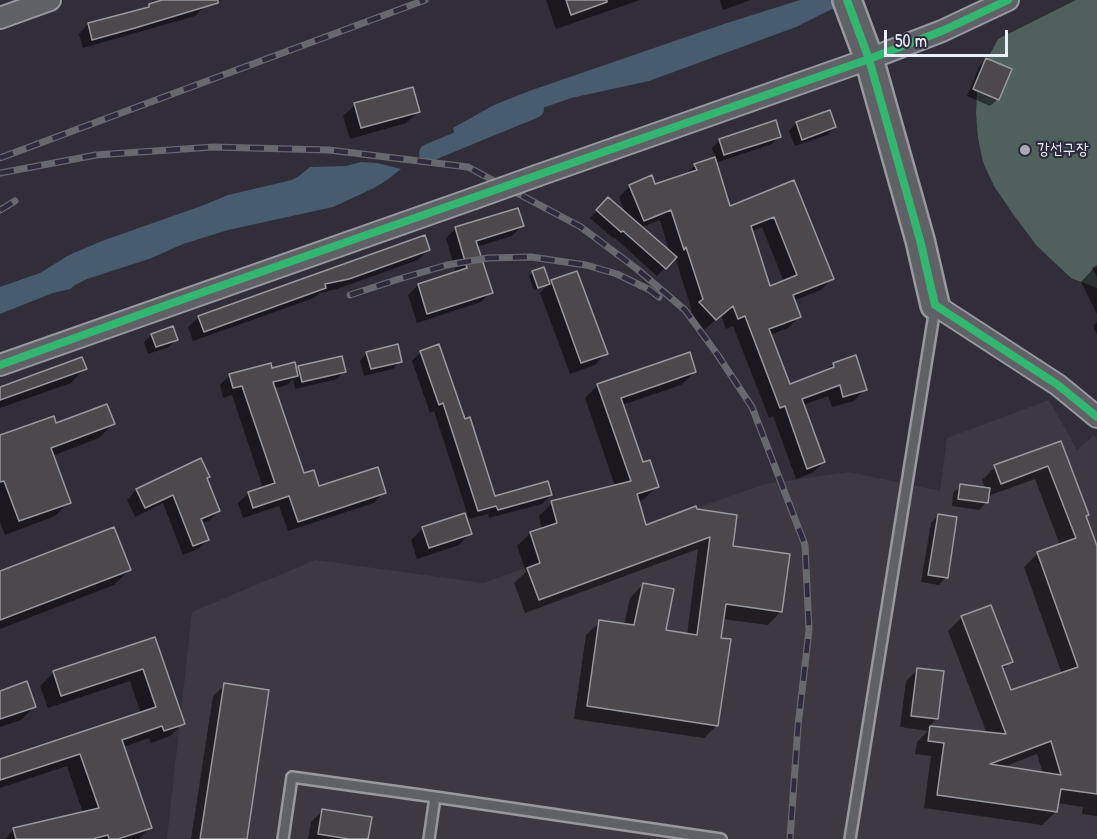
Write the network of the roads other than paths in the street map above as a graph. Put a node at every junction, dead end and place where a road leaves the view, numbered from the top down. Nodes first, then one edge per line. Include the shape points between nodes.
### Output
1 (50, 0) edge
2 (847, 0) edge
3 (1008, 0) edge
4 (0, 18) edge
5 (865, 47) junction
6 (935, 305) junction
7 (0, 365) edge
8 (1097, 417) edge
9 (435, 797) junction
10 (283, 839) edge
11 (429, 839) edge
12 (721, 839) edge
13 (850, 839) edge

1 - 4 street
2 - 5 street
3 - 5 street via 942,31
5 - 6 street
5 - 7 street, bridge via 539,175
6 - 8 street via 1058,385
6 - 13 lane
9 - 10 lane via 292,777
9 - 11 lane
9 - 12 lane

